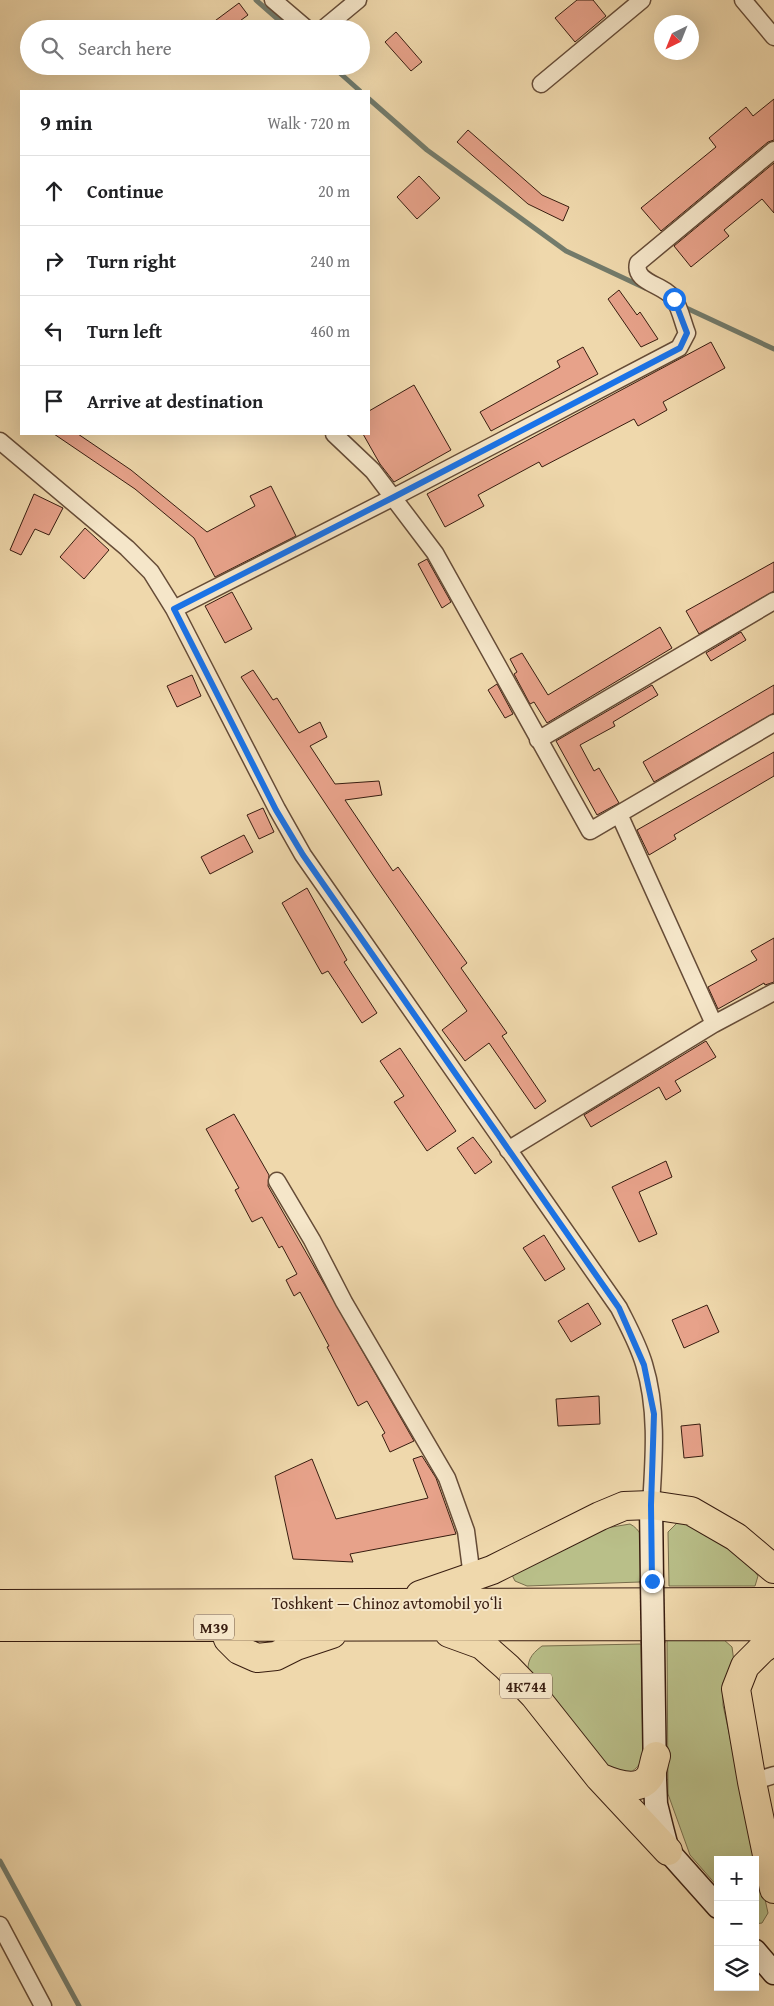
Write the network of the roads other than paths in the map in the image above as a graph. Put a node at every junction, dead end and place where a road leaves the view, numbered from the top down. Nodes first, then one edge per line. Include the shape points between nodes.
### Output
1 (273, 0) edge
2 (358, 0) edge
3 (642, 0) edge
4 (743, 0) edge
5 (296, 20) edge
6 (334, 20) edge
7 (774, 37) edge
8 (541, 84) dead end
9 (774, 150) edge
10 (335, 435) edge
11 (0, 441) edge
12 (394, 497) junction
13 (774, 601) edge
14 (174, 609) junction
15 (774, 723) edge
16 (538, 740) junction
17 (619, 814) junction
18 (774, 992) edge
19 (714, 1024) junction
20 (508, 1150) junction
21 (277, 1181) dead end
22 (651, 1505) junction
23 (774, 1569) edge
24 (472, 1578) junction
25 (774, 1602) edge
26 (392, 1603) junction
27 (0, 1604) edge
28 (229, 1615) junction
29 (774, 1626) edge
30 (0, 1627) edge
31 (428, 1627) junction
32 (774, 1641) edge
33 (656, 1756) junction
34 (599, 1777) junction
35 (763, 1779) edge
36 (668, 1851) junction
37 (774, 1889) edge
38 (714, 1903) edge
39 (1, 1927) edge
40 (759, 1956) edge
41 (774, 1974) edge
42 (43, 2006) edge

1 - 5 street
2 - 6 street
3 - 8 street
4 - 7 street
9 - 12 street via 638,263 636,270 640,277 674,299 687,333 680,348
10 - 12 street
11 - 14 street via 127,548 150,572
12 - 14 street
12 - 16 street via 436,553
13 - 16 street
14 - 20 street via 276,810 303,855
15 - 17 street
16 - 17 street via 590,830
17 - 19 street
18 - 19 street
19 - 20 street
20 - 22 street via 619,1308 638,1346 654,1414
21 - 24 street via 447,1478 466,1530
22 - 23 highway via 677,1507 705,1517 736,1537
22 - 24 highway via 611,1510
22 - 33 main road, bridge
24 - 26 highway
25 - 26 highway, Toshkent — Chinoz avtomobil yoʻli / M39
26 - 28 highway, Toshkent — Chinoz avtomobil yoʻli / M39
27 - 28 highway, Toshkent — Chinoz avtomobil yoʻli / M39
28 - 30 highway, Toshkent — Chinoz avtomobil yoʻli / M39
28 - 31 highway, Toshkent — Chinoz avtomobil yoʻli via 228,1639 239,1650 257,1658 276,1656 354,1627
29 - 31 highway, Toshkent — Chinoz avtomobil yoʻli
31 - 34 highway, 4К744 via 482,1645 534,1695
32 - 35 highway via 745,1666 736,1689
33 - 34 highway via 650,1776 640,1783 619,1785
33 - 36 main road via 656,1804
34 - 36 highway, 4К744
35 - 37 highway
36 - 38 main road
39 - 42 street
40 - 41 main road

